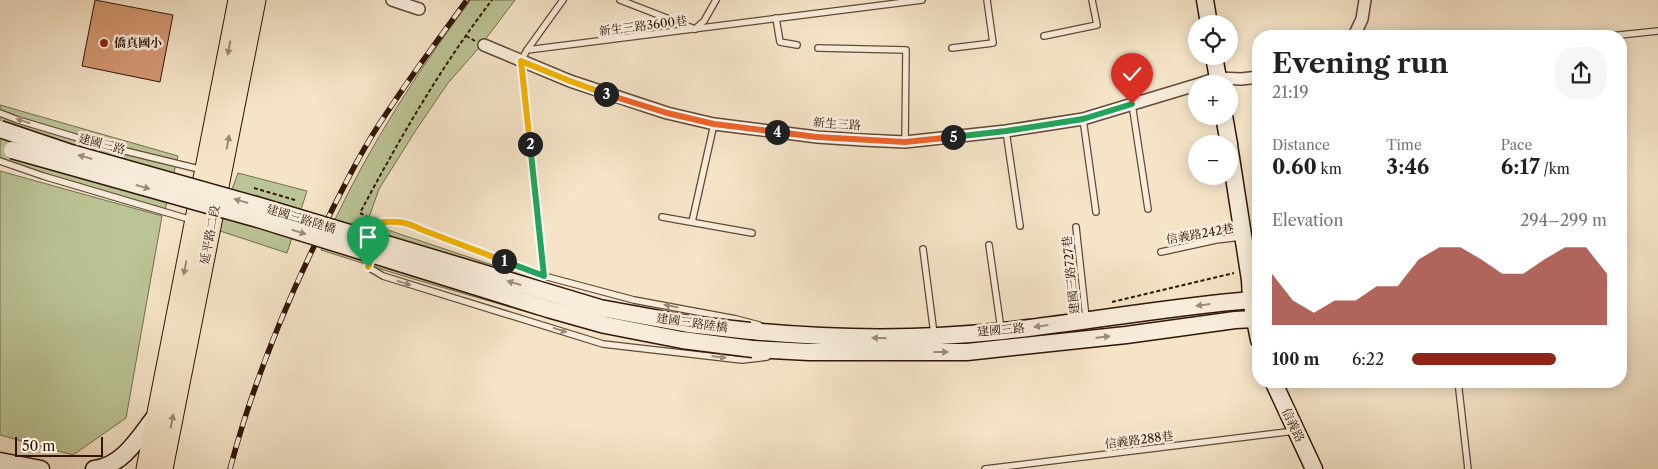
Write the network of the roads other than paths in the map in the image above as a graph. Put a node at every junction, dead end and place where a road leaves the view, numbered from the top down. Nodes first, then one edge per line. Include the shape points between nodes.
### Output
1 (238, 0) edge
2 (256, 0) edge
3 (392, 0) edge
4 (563, 0) edge
5 (620, 0) edge
6 (716, 0) edge
7 (922, 0) edge
8 (987, 0) edge
9 (1092, 0) edge
10 (1205, 0) edge
11 (1364, 0) edge
12 (419, 9) dead end
13 (1208, 15) edge
14 (776, 18) junction
15 (696, 29) junction
16 (1357, 30) edge
17 (1658, 30) edge
18 (1627, 34) edge
19 (1044, 36) dead end
20 (484, 45) dead end
21 (797, 45) dead end
22 (818, 48) dead end
23 (952, 48) dead end
24 (527, 50) junction
25 (521, 61) junction
26 (1252, 78) edge
27 (1238, 79) edge
28 (1188, 87) edge
29 (1132, 104) junction
30 (0, 113) edge
31 (1083, 119) junction
32 (714, 124) junction
33 (0, 129) edge
34 (1006, 131) junction
35 (905, 142) junction
36 (4, 152) edge
37 (205, 170) junction
38 (1235, 185) edge
39 (1148, 209) dead end
40 (1096, 212) dead end
41 (662, 217) dead end
42 (194, 220) junction
43 (692, 222) junction
44 (1020, 226) dead end
45 (1076, 227) dead end
46 (752, 233) dead end
47 (1243, 237) junction
48 (989, 245) dead end
49 (923, 250) dead end
50 (1161, 252) dead end
51 (544, 276) junction
52 (1251, 300) junction
53 (1252, 306) edge
54 (1252, 319) edge
55 (1086, 320) junction
56 (750, 331) joint
57 (1001, 331) junction
58 (934, 335) junction
59 (802, 336) junction
60 (753, 349) joint
61 (809, 352) junction
62 (1276, 388) edge
63 (1459, 388) edge
64 (157, 414) junction
65 (1295, 431) junction
66 (0, 461) edge
67 (41, 469) edge
68 (94, 469) edge
69 (146, 469) edge
70 (163, 469) edge
71 (984, 469) edge
72 (1314, 469) edge
73 (1468, 469) edge

1 -> 37 main road, 延平路二段
70 -> 2 main road, 延平路二段
3 - 12 street
4 - 24 lane
5 - 15 lane
6 - 15 lane
7 - 14 lane, 新生三路3600巷
8 - 23 lane via 993,43
9 - 19 lane via 1097,25
10 - 13 street
11 - 16 street
14 - 15 lane, 新生三路3600巷
14 - 21 lane via 780,42
15 - 24 lane, 新生三路3600巷
17 - 18 lane
20 - 25 street, 新生三路
22 - 35 lane via 906,50
24 - 25 lane
25 - 32 street, 新生三路 via 627,101
25 - 51 lane
26 - 27 street, 新生三路
28 - 29 street, 新生三路
29 - 31 street, 新生三路
29 - 39 lane
37 -> 30 lane, 建國三路 via 105,146
31 - 34 street, 新生三路
31 - 40 lane
32 - 35 street, 新生三路 via 817,137
32 - 43 lane
56 -> 33 street, 建國三路陸橋, bridge via 600,308
34 - 35 street, 新生三路
34 - 44 lane
36 - 42 lane via 43,176
36 -> 60 street, 建國三路陸橋, bridge via 258,220 605,325
37 - 42 main road, 延平路二段
38 - 47 street
41 - 43 lane
42 -> 64 main road, 延平路二段
43 - 46 lane
45 - 55 lane, 建國三路727巷
47 - 50 lane, 信義路242巷
47 - 52 street
48 - 57 lane
49 - 58 lane
59 -> 51 lane via 736,319 634,300
51 -> 61 lane via 408,223 394,221 383,222 368,267 383,276 602,344 742,360
52 - 53 street
52 -> 55 street, 建國三路
61 -> 54 street, 建國三路 via 967,352
55 -> 57 street, 建國三路
56 - 59 street, 建國三路
57 - 58 street, 建國三路
58 -> 59 street, 建國三路 via 891,338
60 - 61 street, 建國三路
62 - 65 street, 信義路
63 - 73 lane
64 - 68 street via 128,451 117,460
64 - 69 main road, 延平路二段
65 - 71 lane, 信義路288巷
65 - 72 street, 信義路
66 - 67 street

